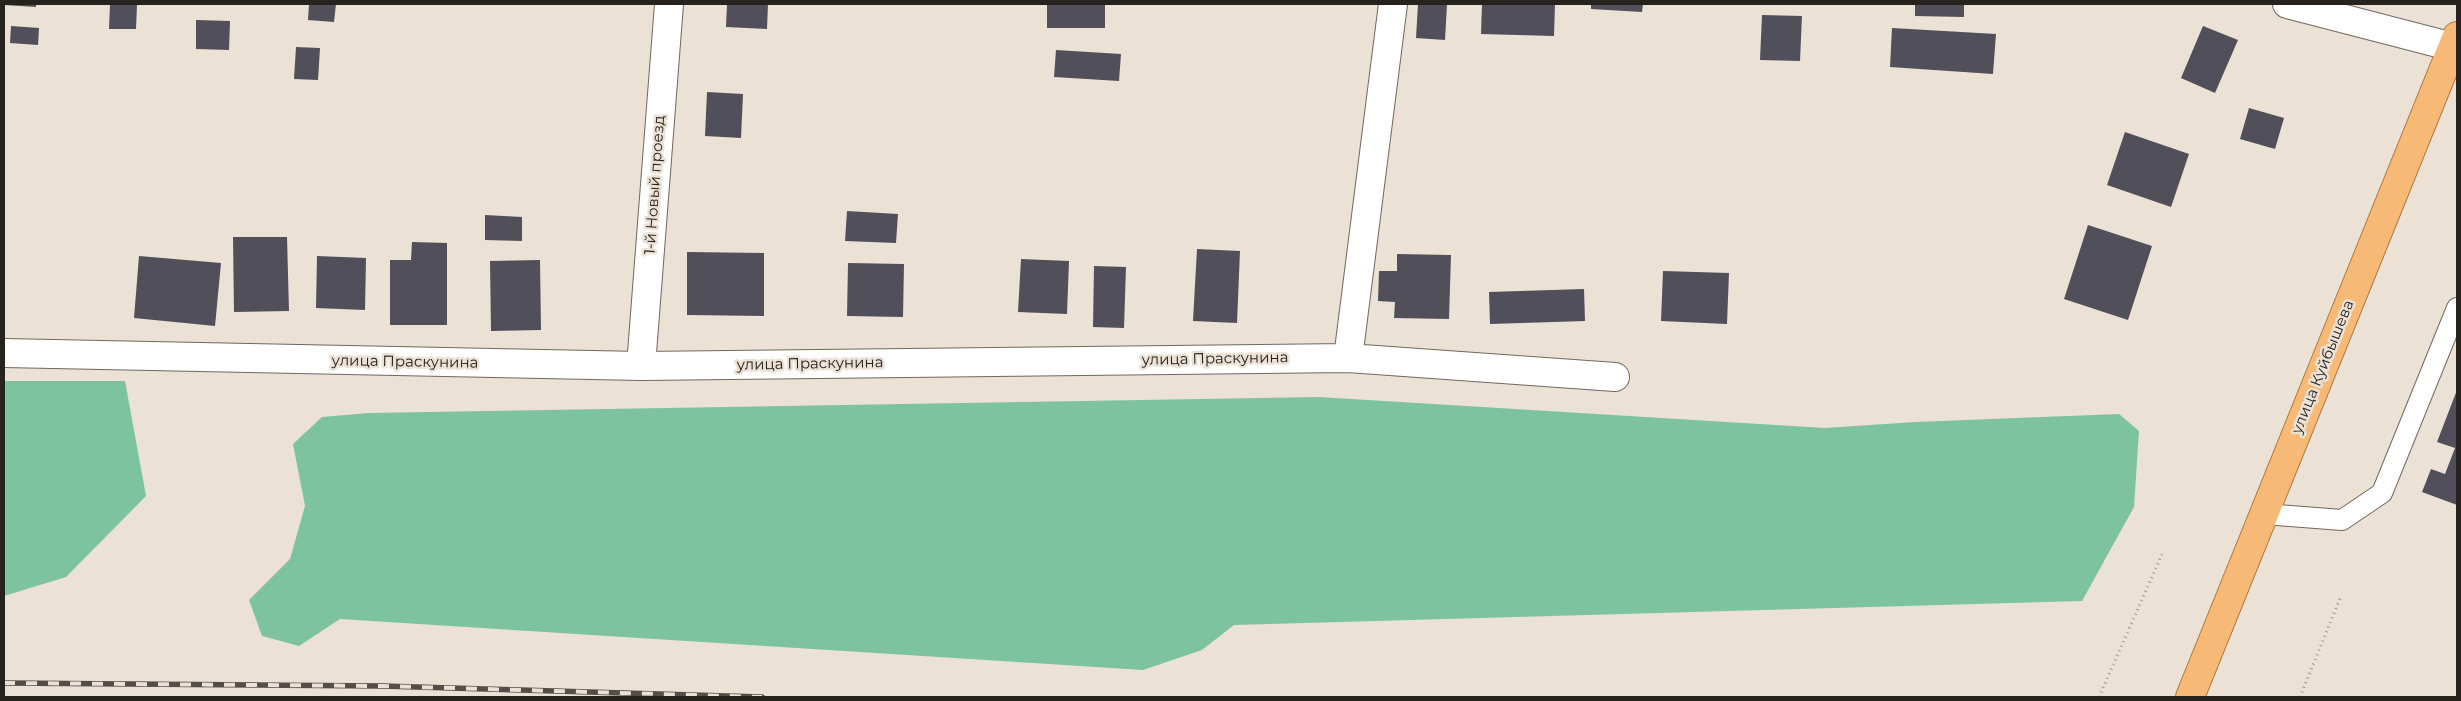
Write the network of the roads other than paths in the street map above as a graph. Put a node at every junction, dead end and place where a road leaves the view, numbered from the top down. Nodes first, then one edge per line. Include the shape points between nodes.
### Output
1 (669, 4) edge
2 (1393, 4) edge
3 (2287, 4) edge
4 (2455, 42) edge
5 (2457, 308) edge
6 (4, 353) edge
7 (1348, 358) junction
8 (641, 366) junction
9 (1615, 377) dead end
10 (2264, 514) junction
11 (2190, 697) edge

1 - 8 street, 1-й Новый проезд
2 - 7 street
3 - 4 street
4 - 10 highway, улица Куйбышева
5 - 10 lane via 2382,493 2342,520
6 - 8 street, улица Праскунина
7 - 8 street, улица Праскунина
7 - 9 street, улица Праскунина
10 - 11 highway, улица Куйбышева

